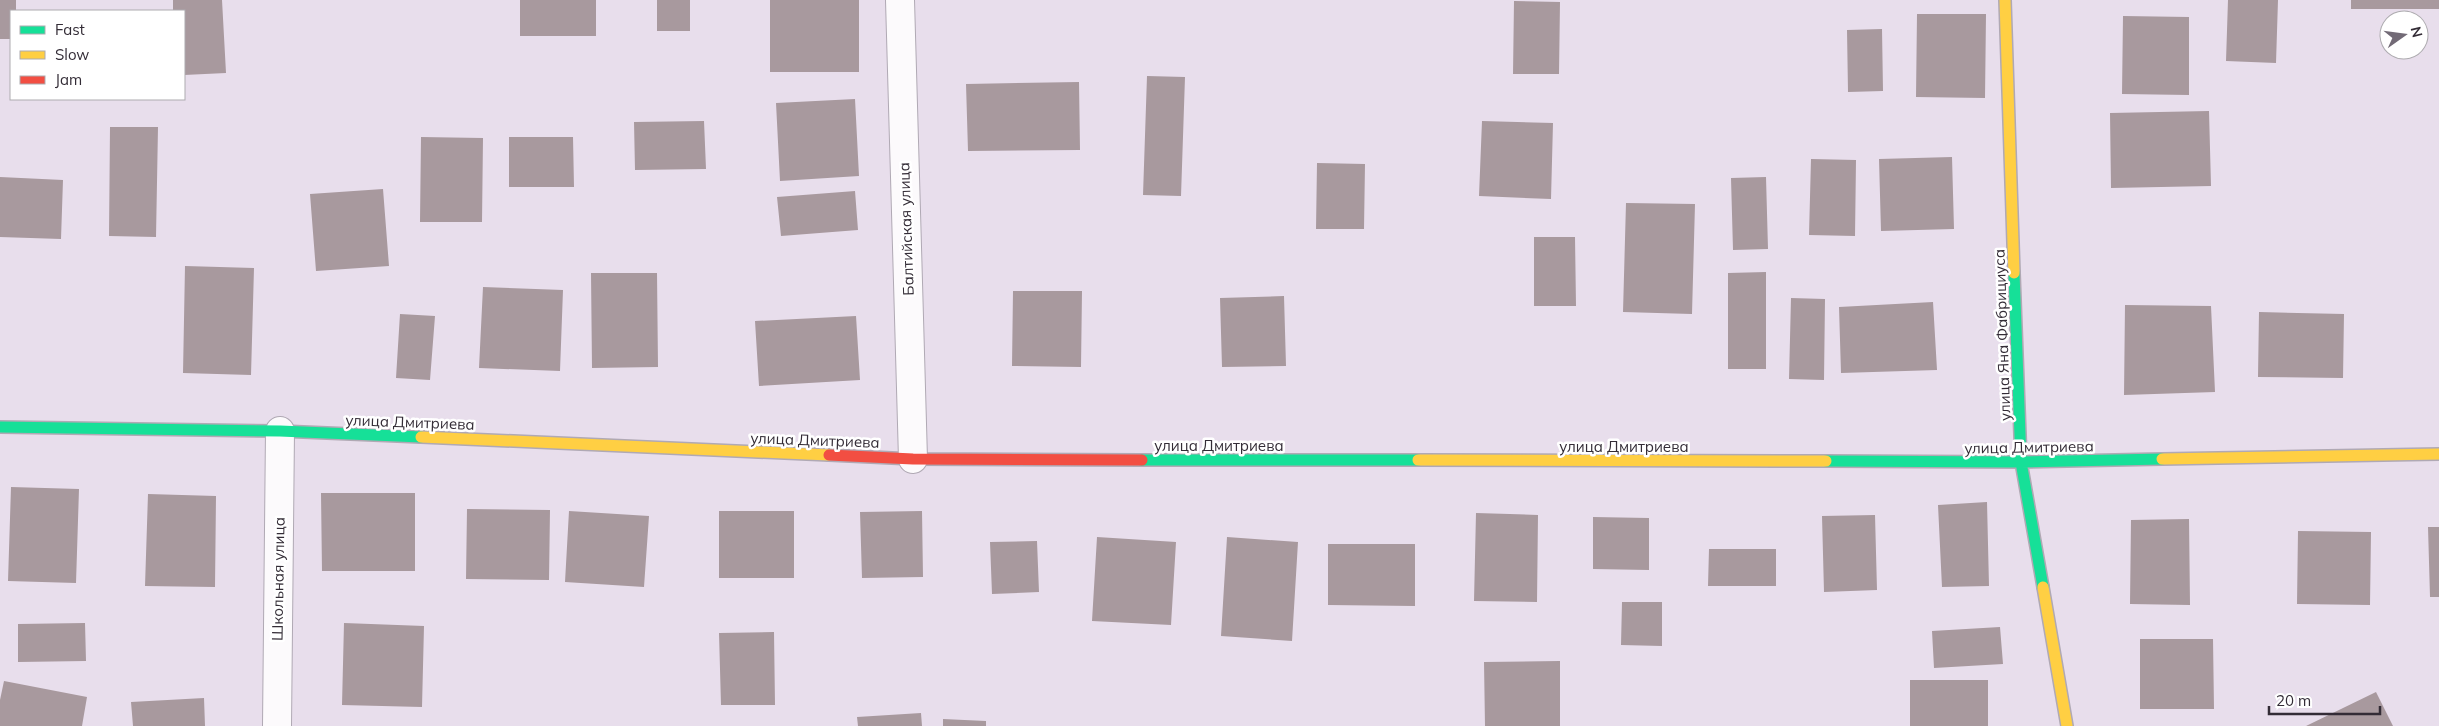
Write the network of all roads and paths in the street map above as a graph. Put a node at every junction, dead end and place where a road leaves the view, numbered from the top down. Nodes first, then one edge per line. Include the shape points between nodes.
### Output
1 (900, 0) edge
2 (2005, 0) edge
3 (0, 426) edge
4 (280, 431) junction
5 (2439, 454) edge
6 (913, 459) junction
7 (2022, 462) junction
8 (277, 726) edge
9 (2067, 726) edge

1 - 6 street, Балтийская улица
2 - 7 street, улица Яна Фабрициуса
3 - 4 street, улица Дмитриева
4 - 6 street, улица Дмитриева
4 - 8 street, Школьная улица
5 - 7 street, улица Дмитриева
6 - 7 street, улица Дмитриева
7 - 9 street, улица Яна Фабрициуса

